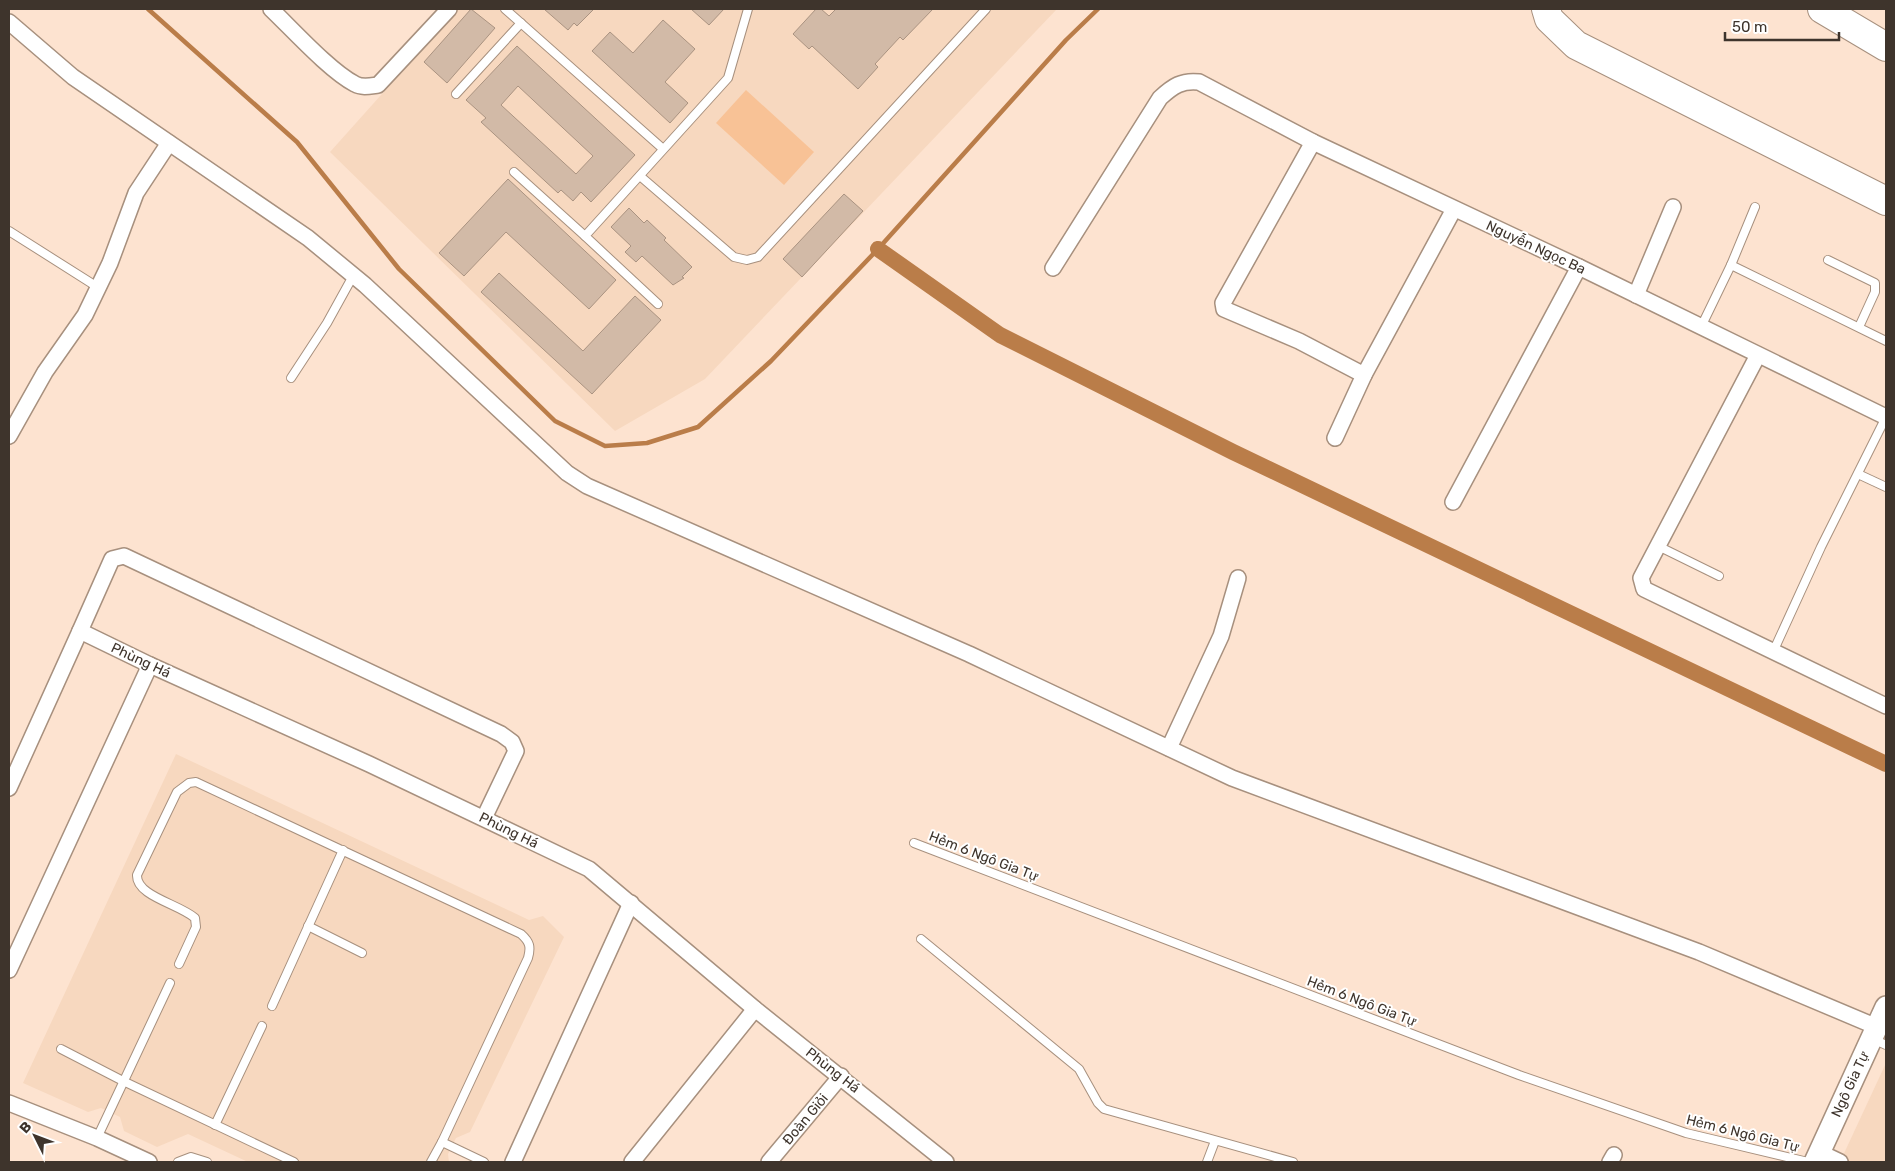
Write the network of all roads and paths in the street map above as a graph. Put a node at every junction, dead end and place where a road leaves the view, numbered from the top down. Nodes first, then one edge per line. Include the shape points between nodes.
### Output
1 (271, 9) edge
2 (448, 9) edge
3 (505, 9) edge
4 (746, 9) edge
5 (986, 9) edge
6 (1546, 9) edge
7 (1822, 9) edge
8 (9, 22) edge
9 (521, 23) junction
10 (1886, 47) edge
11 (456, 94) dead end
12 (1313, 142) junction
13 (169, 143) junction
14 (662, 148) junction
15 (514, 172) dead end
16 (640, 176) junction
17 (1886, 201) edge
18 (1673, 206) dead end
19 (1755, 207) dead end
20 (1454, 209) junction
21 (9, 231) edge
22 (585, 236) junction
23 (1828, 260) dead end
24 (1731, 265) junction
25 (1579, 267) junction
26 (1053, 268) dead end
27 (353, 276) junction
28 (99, 288) junction
29 (1636, 295) junction
30 (658, 304) dead end
31 (1701, 327) junction
32 (1859, 327) junction
33 (1886, 341) edge
34 (1758, 355) junction
35 (1364, 375) junction
36 (291, 378) dead end
37 (1886, 417) edge
38 (1877, 435) junction
39 (9, 436) edge
40 (1334, 438) dead end
41 (1886, 440) edge
42 (1858, 474) junction
43 (1886, 487) edge
44 (1453, 502) dead end
45 (1658, 546) junction
46 (1719, 576) dead end
47 (1238, 578) dead end
48 (80, 631) junction
49 (1773, 652) junction
50 (1204, 657) dead end
51 (150, 665) junction
52 (1886, 706) edge
53 (1172, 742) junction
54 (9, 788) edge
55 (484, 818) junction
56 (914, 843) dead end
57 (343, 850) junction
58 (631, 903) junction
59 (308, 926) junction
60 (921, 939) dead end
61 (362, 953) dead end
62 (179, 964) dead end
63 (9, 970) edge
64 (170, 983) dead end
65 (272, 1006) dead end
66 (1886, 1006) edge
67 (755, 1009) junction
68 (262, 1026) dead end
69 (1878, 1037) edge
70 (61, 1049) dead end
71 (841, 1076) junction
72 (123, 1082) junction
73 (9, 1104) edge
74 (215, 1125) junction
75 (97, 1138) junction
76 (1215, 1141) junction
77 (442, 1142) junction
78 (1814, 1159) edge
79 (149, 1162) edge
80 (178, 1162) edge
81 (207, 1162) edge
82 (294, 1162) edge
83 (431, 1162) edge
84 (484, 1162) edge
85 (513, 1162) edge
86 (632, 1162) edge
87 (769, 1162) edge
88 (946, 1162) edge
89 (1207, 1162) edge
90 (1293, 1162) edge
91 (1840, 1162) edge

1 - 2 street via 333,67 356,85 367,87 378,85
3 - 9 lane
4 - 14 lane via 728,78
5 - 16 lane via 758,257 747,260 734,257
6 - 17 highway via 1549,19 1576,45
7 - 10 highway
8 - 13 street via 66,71
9 - 11 lane
9 - 14 lane
12 - 20 street, Nguyễn Ngọc Ba
12 - 26 street, Nguyễn Ngọc Ba via 1200,82 1186,80 1172,86 1160,98
12 - 35 street via 1223,303 1224,309 1299,341
13 - 27 street via 308,238
13 - 28 street via 136,193
14 - 16 lane
15 - 22 lane
16 - 22 lane
18 - 29 street
19 - 24 lane
20 - 25 street, Nguyễn Ngọc Ba
20 - 35 street
21 - 28 lane
22 - 30 lane
23 - 32 lane via 1875,283 1875,292
24 - 31 lane
24 - 32 lane
25 - 29 street, Nguyễn Ngọc Ba
25 - 44 street
27 - 36 lane
27 - 53 street via 577,480
28 - 39 street
29 - 31 street, Nguyễn Ngọc Ba
31 - 34 street, Nguyễn Ngọc Ba
32 - 33 lane
34 - 37 street, Nguyễn Ngọc Ba
34 - 45 street
35 - 40 street
37 - 38 lane
38 - 41 lane
38 - 42 lane
42 - 43 lane
42 - 49 lane
45 - 46 lane
45 - 49 street via 1641,578 1644,589
47 - 53 street via 1221,636
48 - 51 street, Phùng Há
48 - 54 street
48 - 55 street via 112,560 124,556 512,742 516,751
49 - 52 street
50 - 53 street via 1173,720
51 - 55 street, Phùng Há
51 - 63 street
53 - 69 street via 1266,792 1680,945
55 - 58 street, Phùng Há via 589,869
56 - 78 lane, Hẻm 6 Ngô Gia Tự via 1519,1075 1686,1133
57 - 59 lane
57 - 62 lane via 204,784 196,782 182,786 137,875 144,892 182,908 195,918 196,927
57 - 77 lane via 521,934 531,948
58 - 67 street, Phùng Há
58 - 85 street
59 - 61 lane
59 - 65 lane
60 - 76 lane via 1079,1069 1104,1109
64 - 72 lane
66 - 69 main road, Ngô Gia Tự
67 - 71 street, Phùng Há
67 - 86 street
68 - 74 lane
69 - 78 main road, Ngô Gia Tự
70 - 72 lane
71 - 87 street, Đoàn Giỏi
71 - 88 street, Phùng Há
72 - 74 lane
72 - 75 lane
73 - 75 street
74 - 82 lane
75 - 79 street
76 - 89 lane
76 - 90 lane
77 - 83 lane
77 - 84 lane
78 - 91 street
80 - 81 lane via 191,1157

